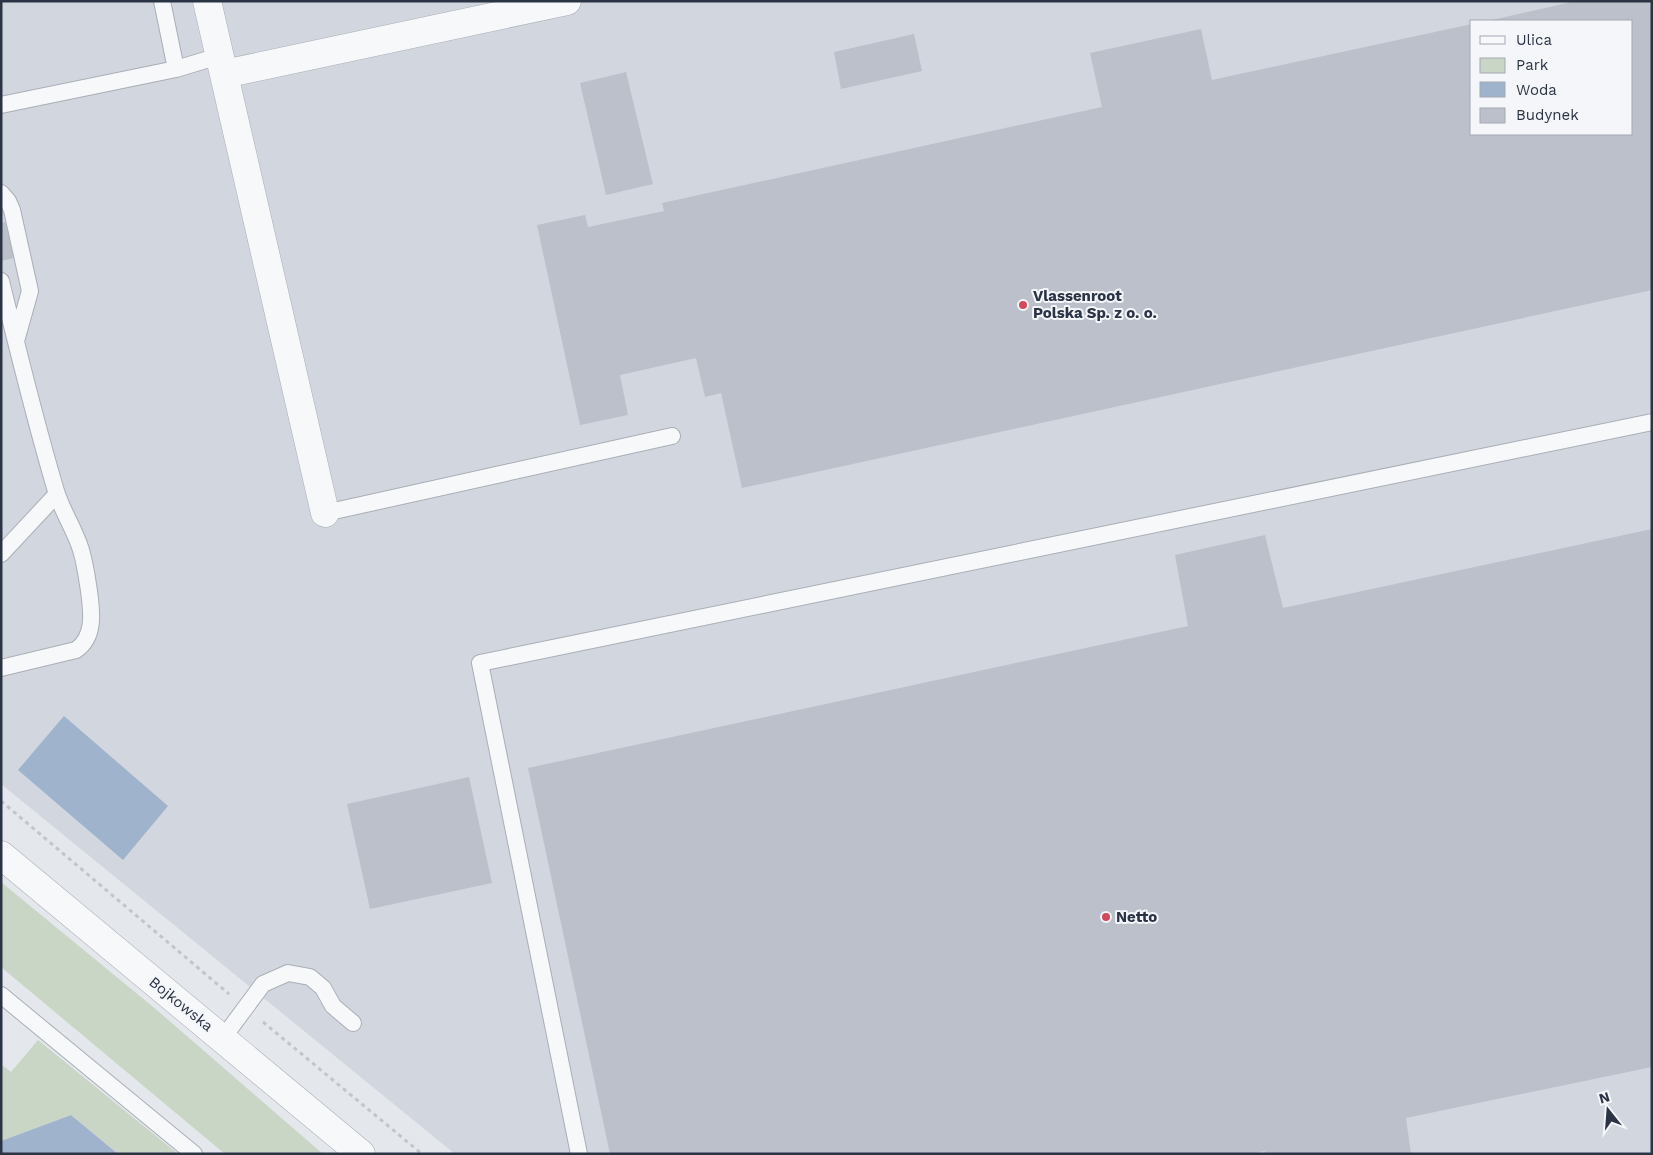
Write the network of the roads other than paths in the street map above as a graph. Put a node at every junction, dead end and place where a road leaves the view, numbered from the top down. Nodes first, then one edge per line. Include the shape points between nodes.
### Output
1 (162, 1) edge
2 (207, 1) edge
3 (567, 1) edge
4 (222, 65) junction
5 (176, 69) junction
6 (1, 105) edge
7 (1, 193) edge
8 (1, 281) edge
9 (1, 323) edge
10 (16, 343) junction
11 (1652, 422) edge
12 (672, 436) dead end
13 (57, 494) junction
14 (325, 513) joint
15 (1, 554) edge
16 (1, 668) edge
17 (1, 855) edge
18 (1, 995) edge
19 (353, 1024) dead end
20 (223, 1038) junction
21 (194, 1154) edge
22 (362, 1154) edge
23 (579, 1154) edge

1 - 5 lane
2 - 4 street
3 - 4 street
4 - 5 lane
4 - 14 street
5 - 6 lane
7 - 10 lane via 12,210 30,291
8 - 10 lane
9 - 10 lane
10 - 13 lane
11 - 23 lane via 480,663
12 - 14 lane
13 - 15 lane
13 - 16 lane via 81,549 90,593 90,634 76,650
17 - 20 street, Bojkowska
18 - 21 lane
19 - 20 lane via 333,1006 323,988 310,977 288,973 263,984
20 - 22 street, Bojkowska

